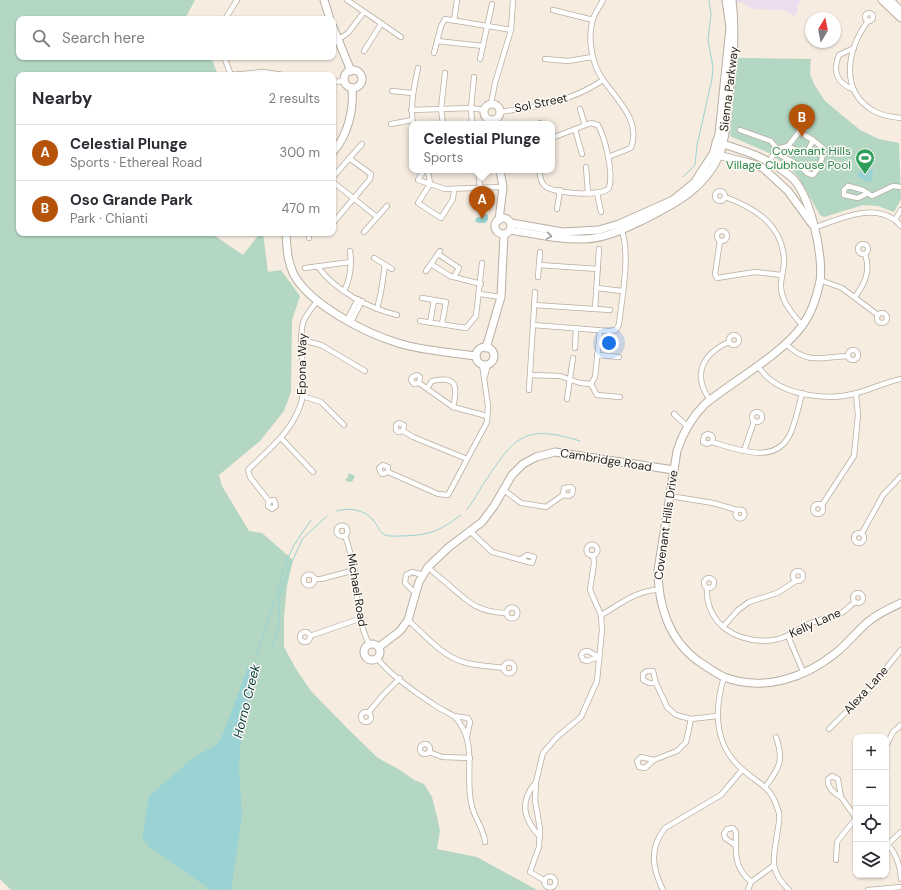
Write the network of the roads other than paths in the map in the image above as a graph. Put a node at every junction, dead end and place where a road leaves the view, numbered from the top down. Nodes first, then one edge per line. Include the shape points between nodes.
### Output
1 (237, 0) edge
2 (324, 0) edge
3 (347, 0) edge
4 (457, 0) edge
5 (513, 0) edge
6 (603, 0) edge
7 (726, 0) edge
8 (732, 0) edge
9 (882, 0) edge
10 (890, 0) edge
11 (492, 4) dead end
12 (553, 10) dead end
13 (901, 11) edge
14 (364, 12) junction
15 (227, 16) edge
16 (329, 16) edge
17 (901, 18) edge
18 (593, 20) junction
19 (454, 21) junction
20 (868, 21) dead end
21 (381, 24) junction
22 (488, 26) junction
23 (511, 30) junction
24 (336, 33) edge
25 (401, 37) dead end
26 (339, 39) junction
27 (437, 41) junction
28 (483, 46) junction
29 (854, 48) junction
30 (364, 51) dead end
31 (434, 53) dead end
32 (592, 57) junction
33 (480, 59) dead end
34 (545, 59) dead end
35 (225, 60) edge
36 (418, 68) dead end
37 (351, 71) junction
38 (229, 72) edge
39 (445, 73) dead end
40 (474, 77) dead end
41 (603, 80) junction
42 (336, 82) edge
43 (344, 82) junction
44 (352, 88) junction
45 (854, 90) junction
46 (392, 91) dead end
47 (412, 93) junction
48 (491, 104) junction
49 (471, 108) junction
50 (441, 109) junction
51 (580, 109) dead end
52 (411, 110) junction
53 (484, 110) junction
54 (499, 112) junction
55 (901, 118) edge
56 (413, 121) edge
57 (443, 121) edge
58 (472, 121) edge
59 (492, 121) edge
60 (494, 121) edge
61 (409, 122) edge
62 (391, 124) dead end
63 (585, 125) junction
64 (575, 129) junction
65 (740, 130) dead end
66 (555, 137) edge
67 (813, 140) junction
68 (719, 143) junction
69 (362, 144) dead end
70 (788, 146) junction
71 (336, 147) edge
72 (776, 150) junction
73 (582, 154) dead end
74 (716, 155) junction
75 (608, 157) junction
76 (349, 158) junction
77 (769, 161) junction
78 (586, 167) dead end
79 (763, 168) junction
80 (422, 173) edge
81 (428, 173) edge
82 (478, 173) edge
83 (500, 173) edge
84 (540, 173) edge
85 (336, 174) edge
86 (795, 182) junction
87 (336, 184) edge
88 (430, 184) junction
89 (480, 187) junction
90 (502, 187) junction
91 (901, 187) edge
92 (454, 189) junction
93 (560, 190) junction
94 (788, 191) junction
95 (588, 193) junction
96 (597, 193) junction
97 (868, 193) dead end
98 (502, 195) junction
99 (725, 197) dead end
100 (354, 198) junction
101 (387, 206) dead end
102 (557, 209) dead end
103 (901, 210) edge
104 (601, 212) dead end
105 (377, 217) junction
106 (336, 219) edge
107 (499, 220) junction
108 (895, 220) junction
109 (901, 226) edge
110 (621, 227) junction
111 (506, 228) junction
112 (814, 228) junction
113 (364, 232) dead end
114 (286, 236) edge
115 (720, 241) dead end
116 (599, 249) dead end
117 (350, 251) dead end
118 (540, 252) dead end
119 (866, 254) dead end
120 (374, 258) dead end
121 (351, 262) junction
122 (482, 263) dead end
123 (431, 264) junction
124 (385, 265) junction
125 (539, 265) junction
126 (318, 267) junction
127 (305, 268) dead end
128 (392, 269) dead end
129 (598, 269) junction
130 (426, 271) dead end
131 (781, 275) junction
132 (454, 277) junction
133 (538, 277) dead end
134 (820, 280) junction
135 (481, 284) junction
136 (597, 288) junction
137 (622, 290) junction
138 (344, 291) junction
139 (535, 292) dead end
140 (480, 294) junction
141 (501, 297) junction
142 (855, 297) junction
143 (422, 298) dead end
144 (318, 300) junction
145 (360, 300) junction
146 (434, 300) junction
147 (534, 305) junction
148 (377, 309) junction
149 (595, 309) junction
150 (610, 310) dead end
151 (397, 315) dead end
152 (878, 315) dead end
153 (349, 321) junction
154 (420, 321) dead end
155 (430, 323) junction
156 (442, 324) junction
157 (533, 325) junction
158 (802, 325) junction
159 (576, 329) junction
160 (600, 331) junction
161 (302, 340) junction
162 (728, 342) dead end
163 (786, 344) junction
164 (486, 348) junction
165 (575, 348) dead end
166 (597, 355) junction
167 (476, 356) junction
168 (848, 356) dead end
169 (619, 357) dead end
170 (573, 358) dead end
171 (485, 364) junction
172 (757, 365) junction
173 (365, 371) dead end
174 (530, 375) junction
175 (570, 379) junction
176 (901, 379) edge
177 (419, 383) dead end
178 (590, 384) junction
179 (427, 388) junction
180 (529, 390) dead end
181 (802, 393) junction
182 (856, 394) junction
183 (302, 396) junction
184 (620, 397) dead end
185 (567, 399) dead end
186 (710, 400) junction
187 (453, 407) junction
188 (674, 414) dead end
189 (487, 416) junction
190 (754, 421) dead end
191 (344, 425) dead end
192 (687, 426) junction
193 (404, 430) dead end
194 (280, 438) junction
195 (712, 442) dead end
196 (744, 451) junction
197 (467, 460) junction
198 (674, 470) junction
199 (313, 472) dead end
200 (388, 472) dead end
201 (901, 476) edge
202 (504, 490) junction
203 (563, 496) dead end
204 (670, 496) junction
205 (269, 501) dead end
206 (822, 505) dead end
207 (737, 510) dead end
208 (470, 532) junction
209 (862, 533) dead end
210 (344, 536) dead end
211 (593, 555) dead end
212 (521, 559) dead end
213 (428, 567) junction
214 (355, 570) junction
215 (423, 575) junction
216 (314, 579) dead end
217 (796, 582) dead end
218 (707, 588) dead end
219 (658, 590) junction
220 (416, 593) junction
221 (855, 602) dead end
222 (901, 603) edge
223 (506, 613) dead end
224 (601, 615) junction
225 (360, 619) junction
226 (408, 620) junction
227 (723, 627) junction
228 (310, 636) dead end
229 (788, 636) junction
230 (370, 644) junction
231 (379, 647) junction
232 (901, 650) edge
233 (377, 658) junction
234 (503, 668) dead end
235 (804, 674) junction
236 (724, 677) junction
237 (400, 678) junction
238 (656, 684) dead end
239 (368, 713) dead end
240 (454, 716) junction
241 (717, 716) junction
242 (691, 719) junction
243 (901, 725) edge
244 (829, 729) dead end
245 (776, 737) dead end
246 (467, 738) junction
247 (889, 740) edge
248 (429, 752) dead end
249 (470, 758) junction
250 (654, 760) dead end
251 (742, 770) junction
252 (536, 782) junction
253 (766, 786) junction
254 (841, 797) dead end
255 (853, 814) edge
256 (853, 822) edge
257 (901, 832) edge
258 (540, 837) junction
259 (485, 842) dead end
260 (888, 842) edge
261 (735, 845) dead end
262 (889, 847) edge
263 (836, 860) dead end
264 (773, 866) junction
265 (901, 879) edge
266 (545, 881) dead end
267 (751, 882) junction
268 (901, 887) edge
269 (663, 890) edge
270 (748, 890) edge
271 (789, 890) edge
272 (868, 890) edge
273 (874, 890) edge

1 - 15 street
2 - 16 street
3 - 14 street
4 - 19 street
5 - 23 street
6 - 18 street
7 - 68 street, Sienna Parkway via 730,27
8 - 68 street, Sienna Parkway via 735,35
9 - 17 street
10 - 13 street
11 - 22 street
12 - 18 street
14 - 21 street
14 - 26 street via 348,33
18 - 32 street
19 - 22 street
19 - 27 street via 445,19
20 - 29 street
21 - 25 street
21 - 30 street
22 - 23 street
22 - 28 street
23 - 48 street
24 - 26 street
26 - 37 street
27 - 28 street
27 - 31 street
28 - 33 street
29 - 45 street via 850,58
29 - 45 street via 840,55 836,65 838,80
32 - 34 street via 568,61
32 - 41 street
35 - 38 street
36 - 47 street
37 - 43 street via 346,73
37 - 44 street via 359,74 361,79 358,86
39 - 50 street
40 - 49 street
41 - 54 street, Sol Street via 560,101
41 - 75 street via 626,109 634,142 632,148
42 - 43 street
43 - 44 street
44 - 71 street via 351,116
45 - 55 street via 864,104 874,111
46 - 47 street
47 - 52 street
48 - 53 street
48 - 54 street via 497,107
49 - 50 street
49 - 53 street
49 - 58 street
50 - 52 street
50 - 57 street
51 - 63 street
52 - 56 street
53 - 59 street via 486,117
54 - 60 street
61 - 62 street
63 - 64 street
63 - 75 street via 598,125
64 - 66 street
64 - 73 street
65 - 72 street via 771,141
67 - 70 street via 799,132
67 - 70 street via 807,153 803,154
67 - 72 street via 824,151 813,175
68 - 74 street, Sienna Parkway
68 - 77 street, Covenant Hills Drive
69 - 76 street
70 - 72 street
72 - 77 street
74 - 79 street, Covenant Hills Drive
74 - 110 street, Sienna Parkway via 706,177 686,197 658,213
75 - 96 street via 611,173 609,188
76 - 85 street
76 - 100 street via 371,174 370,179
77 - 79 street
77 - 86 street, Covenant Hills Drive via 791,176
78 - 95 street
79 - 94 street, Covenant Hills Drive
80 - 88 street via 418,180
81 - 88 street
82 - 89 street
83 - 90 street
84 - 93 street via 544,186
86 - 94 street
86 - 112 street, Covenant Hills Drive via 812,214
87 - 100 street
88 - 92 street
88 - 92 street via 418,203 441,218 453,198
89 - 90 street
89 - 92 street
90 - 98 street
91 - 97 street via 893,186 872,196
93 - 95 street
93 - 102 street
94 - 112 street, Covenant Hills Drive
95 - 96 street
96 - 104 street
98 - 107 street
98 - 111 street
99 - 131 street via 753,209 775,231 782,246 784,262
100 - 105 street
100 - 106 street
101 - 105 street
103 - 108 street
105 - 113 street
107 - 111 street, Sienna Parkway
107 - 111 street via 495,227
108 - 109 street
108 - 112 street via 885,215 865,212
110 - 111 street, Sienna Parkway via 598,238 579,239
110 - 137 street via 625,243 625,275
111 - 141 street
112 - 134 street, Covenant Hills Drive via 819,243
114 - 144 street via 287,254 295,275
115 - 131 street via 715,274 717,278 755,272
116 - 129 street
117 - 121 street
118 - 125 street
119 - 142 street via 867,274 863,286
120 - 124 street
121 - 126 street
121 - 138 street via 349,283
122 - 135 street
123 - 130 street
123 - 132 street
123 - 132 street via 439,252 459,268
124 - 128 street
124 - 148 street
125 - 129 street
125 - 133 street
126 - 127 street
126 - 138 street via 332,283
129 - 136 street
131 - 158 street via 780,286 784,300
132 - 135 street
134 - 142 street via 842,288
134 - 158 street, Covenant Hills Drive
135 - 140 street
136 - 137 street
136 - 149 street
137 - 160 street via 619,324 616,330
138 - 145 street
139 - 147 street
140 - 141 street
140 - 156 street via 476,316 466,328
141 - 164 street
142 - 152 street
143 - 146 street
144 - 153 street
144 - 161 street, Epona Way via 303,323
145 - 148 street
145 - 153 street
146 - 155 street
146 - 156 street via 446,302
147 - 149 street
147 - 157 street
148 - 151 street
149 - 150 street
153 - 167 street via 398,343
154 - 155 street
155 - 156 street
157 - 159 street
157 - 174 street
158 - 163 street, Covenant Hills Drive
159 - 160 street
159 - 165 street
160 - 166 street
161 - 173 street via 321,344
161 - 183 street, Epona Way
162 - 186 street via 709,354 702,365 702,384
163 - 168 street via 807,358 818,360
163 - 172 street, Covenant Hills Drive
164 - 167 street via 480,349
164 - 171 street via 493,354 492,362
166 - 169 street
166 - 178 street via 595,377
167 - 171 street via 478,361
170 - 175 street
171 - 189 street
172 - 181 street via 767,377 778,384
172 - 186 street, Covenant Hills Drive
174 - 175 street
174 - 180 street
175 - 178 street
175 - 185 street
176 - 182 street
177 - 179 street
178 - 184 street via 597,395
179 - 187 street
179 - 187 street via 432,381 452,381 457,389
181 - 182 street via 820,396
181 - 196 street via 791,432 785,442 776,450 760,454
182 - 206 street via 858,415 854,456
183 - 191 street via 321,402
183 - 194 street, Epona Way via 295,418
186 - 192 street, Covenant Hills Drive via 693,416
187 - 189 street
188 - 192 street
189 - 197 street via 483,432
190 - 196 street
192 - 198 street, Covenant Hills Drive via 678,445
193 - 197 street via 413,437
194 - 199 street
194 - 205 street, Epona Way via 248,470 250,478
195 - 196 street
197 - 200 street via 450,491 443,496
198 - 202 street, Cambridge Road via 555,452 536,457 524,464 512,475
198 - 204 street, Covenant Hills Drive
201 - 209 street via 883,494
202 - 203 street via 521,503 546,507
202 - 208 street, Cambridge Road via 482,522
204 - 207 street via 713,502
204 - 219 street, Covenant Hills Drive via 658,570
208 - 212 street via 492,552
208 - 213 street, Cambridge Road
210 - 214 street, Michael Road
211 - 224 street via 590,590
213 - 215 street, Cambridge Road
213 - 223 street via 466,602 479,609
214 - 216 street
214 - 225 street, Michael Road
215 - 220 street, Cambridge Road
215 - 220 street via 412,572 406,575 405,583
217 - 227 street via 777,593 749,602
218 - 227 street, Kelly Lane via 712,615
219 - 224 street via 645,591
219 - 236 street, Covenant Hills Drive via 665,616 677,639 694,658
220 - 226 street, Cambridge Road
221 - 229 street, Kelly Lane via 843,612 807,624
222 - 235 street, Covenant Hills Drive via 870,620 838,651
224 - 252 street via 597,681 581,717 543,753
225 - 228 street
225 - 230 street, Michael Road
226 - 231 street, Cambridge Road via 400,631
226 - 234 street via 453,658 467,664
227 - 229 street, Kelly Lane via 750,640
229 - 235 street
230 - 231 street
230 - 233 street via 364,650 365,655 369,659
231 - 233 street
232 - 244 street, Alexa Lane via 872,686
233 - 237 street via 383,666
235 - 236 street, Covenant Hills Drive via 769,683
236 - 241 street via 718,697
237 - 239 street
237 - 240 street
238 - 242 street via 667,707 676,715
240 - 246 street
240 - 246 street via 468,718 470,722
241 - 242 street
241 - 251 street via 728,753
242 - 250 street via 686,742 677,751
243 - 247 street
245 - 253 street via 780,760 776,772
246 - 249 street
248 - 249 street via 442,757
249 - 259 street via 471,804 484,832
251 - 253 street
251 - 269 street via 721,795 665,828 658,836 653,851 653,864
252 - 258 street via 535,800
252 - 258 street via 526,795 526,812 527,821
253 - 264 street via 775,798 780,816 773,851
254 - 255 street
256 - 263 street via 837,842
257 - 260 street
258 - 266 street via 530,872
261 - 267 street via 742,873
262 - 265 street via 898,863
264 - 267 street
264 - 271 street via 781,882
267 - 270 street
268 - 273 street
272 - 273 street

